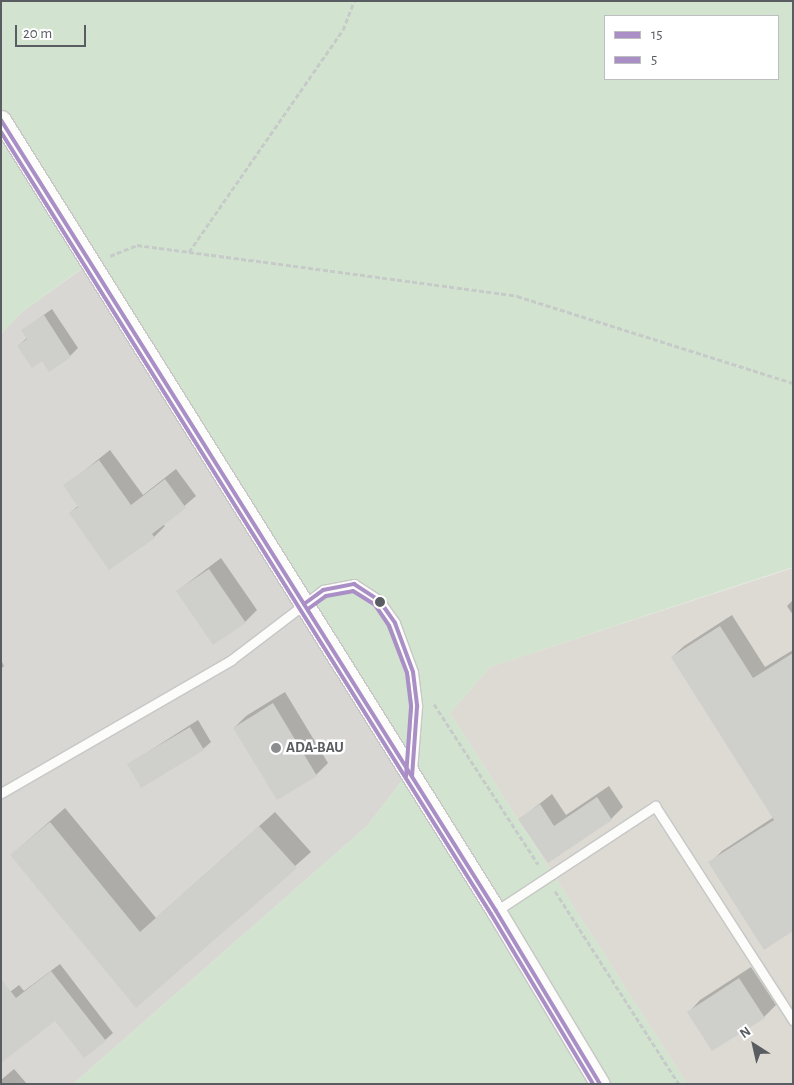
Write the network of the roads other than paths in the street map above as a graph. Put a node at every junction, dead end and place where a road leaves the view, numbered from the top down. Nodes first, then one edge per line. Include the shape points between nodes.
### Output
1 (1, 120) edge
2 (304, 604) junction
3 (412, 776) junction
4 (1, 793) edge
5 (496, 911) junction
6 (793, 1020) edge
7 (600, 1084) edge

1 - 2 street
2 - 3 street
2 - 3 lane via 323,590 354,584 379,600 395,623 413,672 417,707
2 - 4 lane via 231,660
3 - 5 street
5 - 6 lane via 655,806
5 - 7 street

